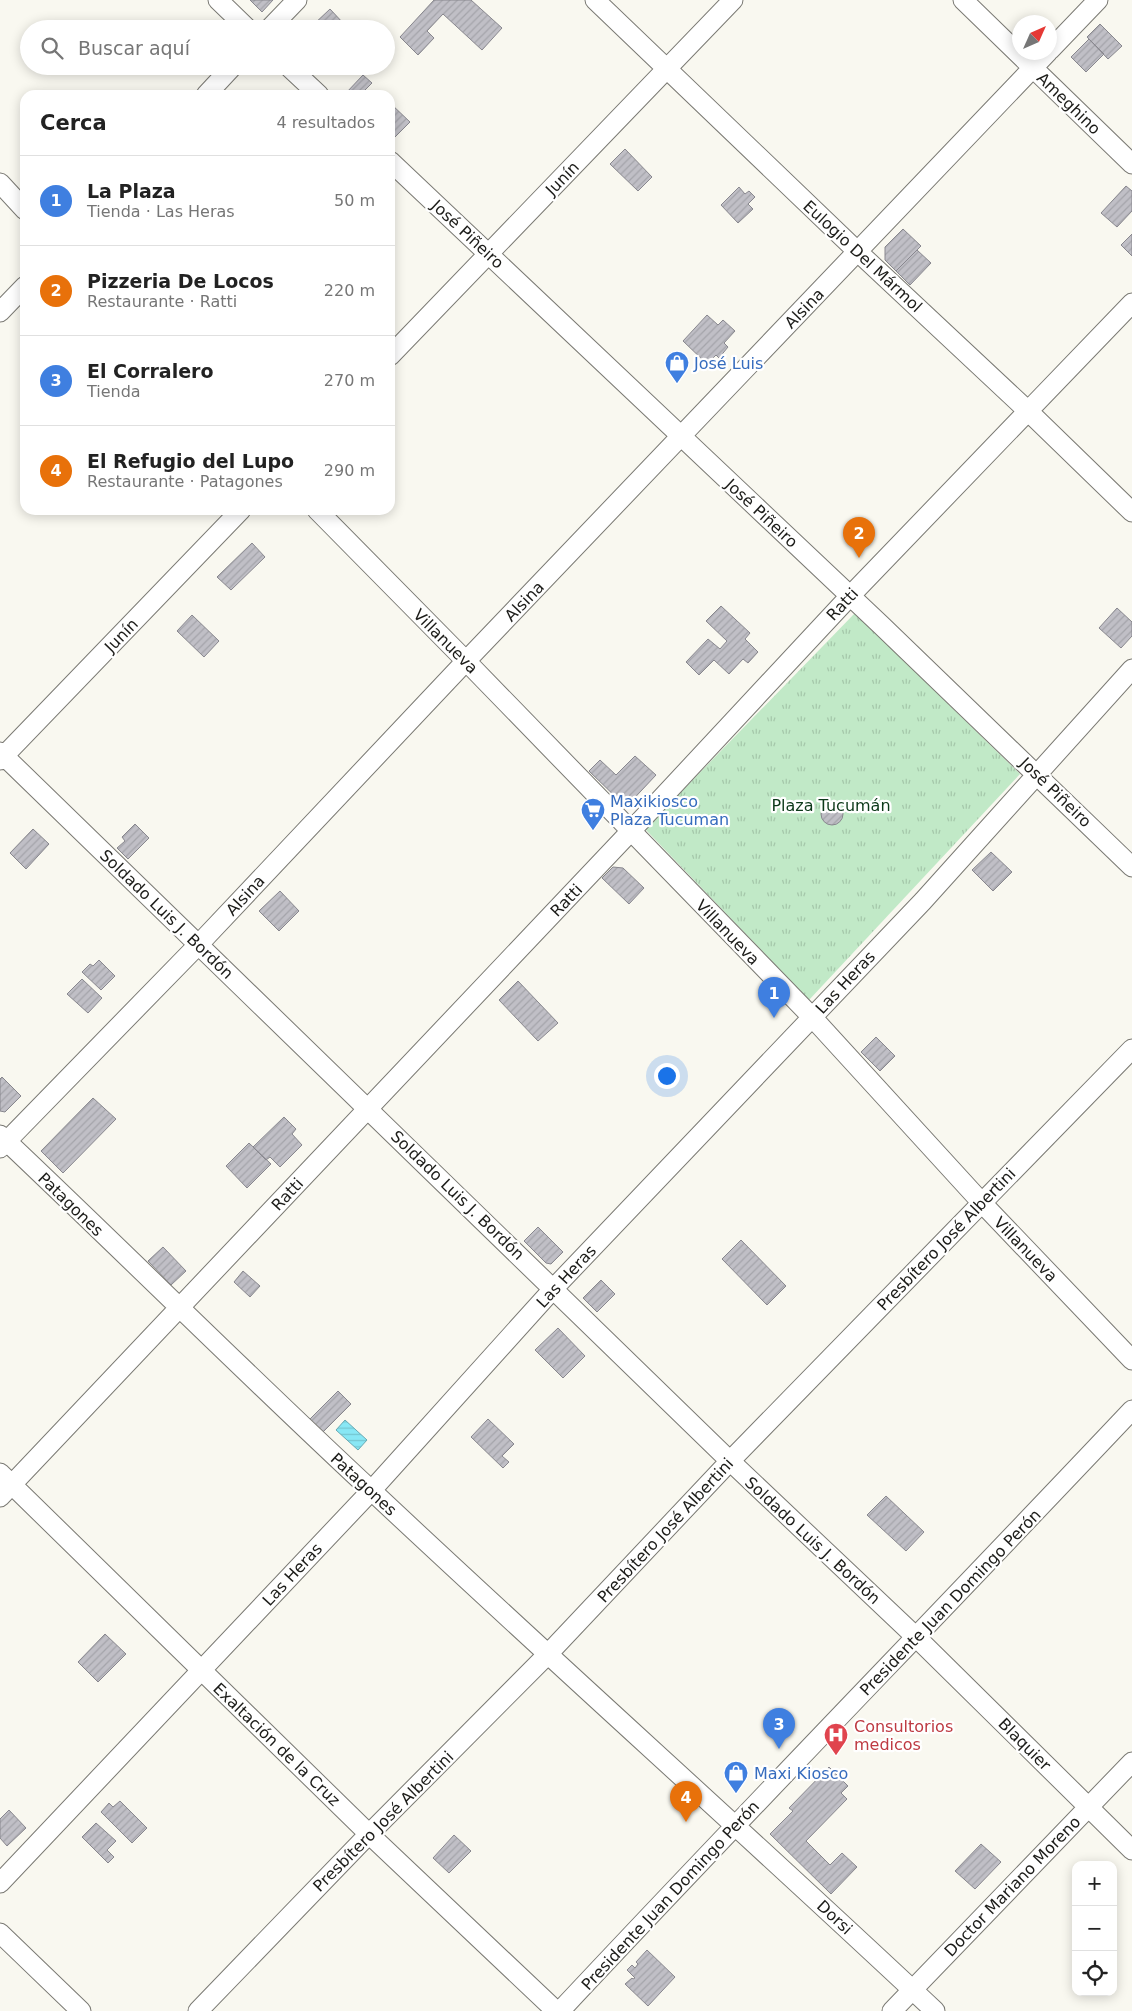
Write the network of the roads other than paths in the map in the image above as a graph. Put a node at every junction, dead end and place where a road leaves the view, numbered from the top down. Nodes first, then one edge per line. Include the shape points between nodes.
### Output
1 (218, 0) edge
2 (297, 0) edge
3 (595, 0) edge
4 (733, 0) edge
5 (963, 0) edge
6 (1098, 0) edge
7 (239, 20) edge
8 (278, 20) edge
9 (1057, 44) edge
10 (1041, 60) edge
11 (1033, 68) junction
12 (667, 69) junction
13 (225, 75) edge
14 (298, 75) edge
15 (211, 90) edge
16 (314, 90) edge
17 (1132, 164) edge
18 (395, 166) edge
19 (0, 183) edge
20 (20, 205) edge
21 (858, 252) junction
22 (489, 254) junction
23 (20, 291) edge
24 (1132, 303) edge
25 (0, 312) edge
26 (395, 351) edge
27 (1029, 412) junction
28 (681, 436) junction
29 (1132, 512) edge
30 (236, 515) edge
31 (322, 515) edge
32 (850, 596) junction
33 (466, 661) junction
34 (1132, 669) edge
35 (1, 756) edge
36 (1037, 774) junction
37 (630, 832) junction
38 (1132, 867) edge
39 (199, 944) junction
40 (812, 1017) junction
41 (1132, 1049) edge
42 (367, 1108) junction
43 (2, 1142) edge
44 (982, 1203) junction
45 (554, 1288) junction
46 (180, 1309) junction
47 (1132, 1360) edge
48 (1132, 1410) edge
49 (730, 1460) junction
50 (4, 1485) edge
51 (371, 1491) junction
52 (916, 1638) junction
53 (548, 1654) junction
54 (202, 1671) junction
55 (1132, 1762) edge
56 (1088, 1806) junction
57 (735, 1824) junction
58 (369, 1834) junction
59 (1132, 1850) edge
60 (0, 1883) edge
61 (0, 1933) edge
62 (912, 1990) junction
63 (81, 2011) edge
64 (198, 2011) edge
65 (556, 2011) edge
66 (560, 2011) edge
67 (892, 2011) edge
68 (935, 2011) edge

1 - 7 street
2 - 8 street
3 - 12 street, Eulogio Del Mármol
4 - 12 street, Junín
5 - 11 street, Ameghino
6 - 9 street, Alsina
10 - 11 street, Alsina
11 - 17 street, Ameghino
11 - 21 street, Alsina
12 - 21 street, Eulogio Del Mármol
12 - 22 street, Junín
13 - 15 street
14 - 16 street
18 - 22 street, José Piñeiro
19 - 20 street
21 - 27 street, Eulogio Del Mármol
21 - 28 street, Alsina
22 - 26 street, Junín
22 - 28 street, José Piñeiro
23 - 25 street
24 - 27 street, Ratti
27 - 29 street, Eulogio Del Mármol
27 - 32 street, Ratti
28 - 32 street, José Piñeiro
28 - 33 street, Alsina
30 - 35 street, Junín
31 - 33 street, Villanueva
32 - 36 street, José Piñeiro
32 - 37 street, Ratti
33 - 37 street, Villanueva
33 - 39 street, Alsina
34 - 36 street, Las Heras
35 - 39 street, Soldado Luis J. Bordón
36 - 38 street, José Piñeiro
36 - 40 street, Las Heras
37 - 40 street, Villanueva
37 - 42 street, Ratti
39 - 42 street, Soldado Luis J. Bordón
39 - 43 street, Alsina
40 - 44 street, Villanueva
40 - 45 street, Las Heras
41 - 44 street, Presbítero José Albertini
42 - 45 street, Soldado Luis J. Bordón
42 - 46 street, Ratti
43 - 46 street, Patagones
44 - 47 street, Villanueva
44 - 49 street, Presbítero José Albertini
45 - 49 street, Soldado Luis J. Bordón
45 - 51 street, Las Heras
46 - 50 street, Ratti
46 - 51 street, Patagones
48 - 52 street, Presidente Juan Domingo Perón
49 - 52 street, Soldado Luis J. Bordón
49 - 53 street, Presbítero José Albertini
50 - 54 street, Exaltación de la Cruz
51 - 53 street, Patagones
51 - 54 street, Las Heras
52 - 56 street, Blaquier
52 - 57 street, Presidente Juan Domingo Perón
53 - 57 street, Patagones
53 - 58 street, Presbítero José Albertini
54 - 58 street, Exaltación de la Cruz
54 - 60 street, Las Heras
55 - 56 street, Doctor Mariano Moreno
56 - 59 street, Blaquier
56 - 62 street, Doctor Mariano Moreno
57 - 62 street, Dorsi
57 - 66 street, Presidente Juan Domingo Perón
58 - 64 street, Presbítero José Albertini
58 - 65 street, Exaltación de la Cruz
61 - 63 street
62 - 67 street, Doctor Mariano Moreno
62 - 68 street, Dorsi

